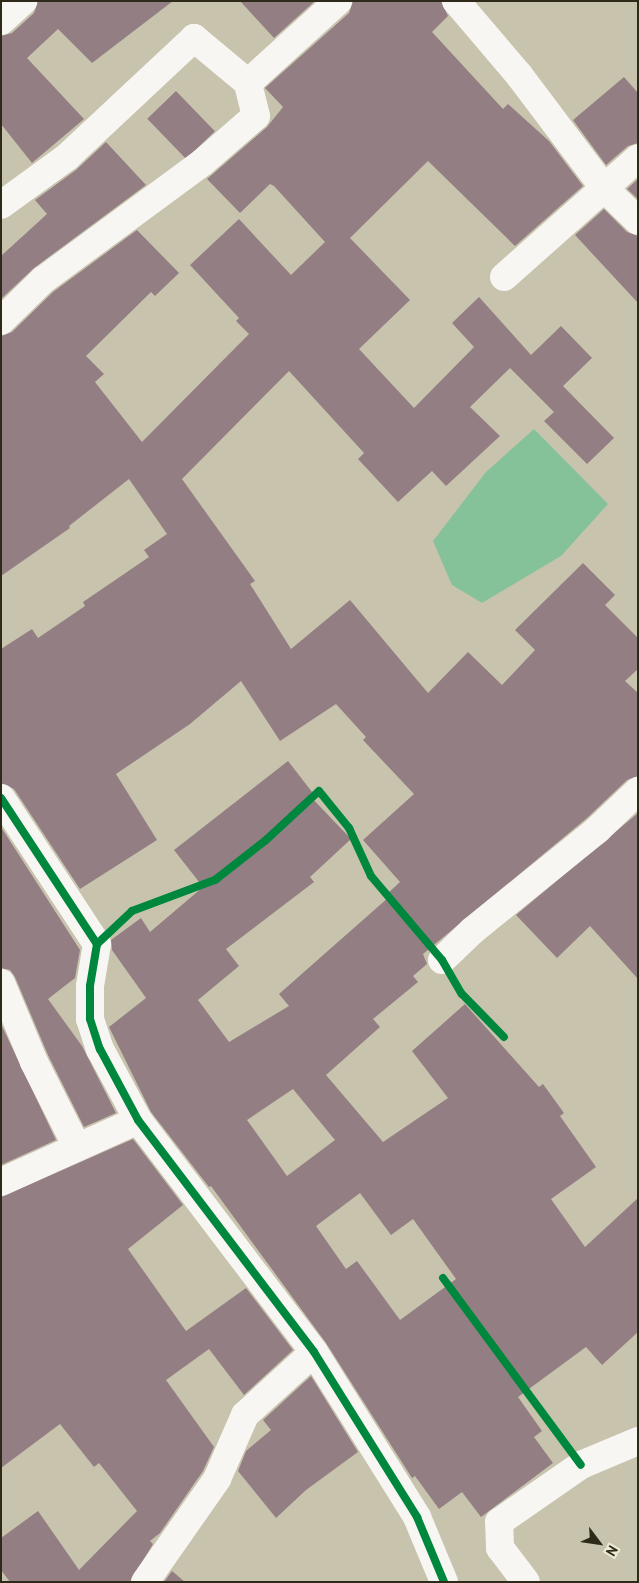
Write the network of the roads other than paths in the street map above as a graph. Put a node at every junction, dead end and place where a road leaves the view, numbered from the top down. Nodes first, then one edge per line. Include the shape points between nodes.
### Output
1 (23, 1) edge
2 (338, 1) edge
3 (456, 1) edge
4 (1, 21) edge
5 (248, 84) junction
6 (638, 158) edge
7 (604, 188) junction
8 (1, 205) edge
9 (638, 221) edge
10 (504, 277) dead end
11 (1, 321) edge
12 (638, 790) edge
13 (1, 798) edge
14 (442, 960) dead end
15 (1, 983) edge
16 (138, 1120) junction
17 (77, 1146) junction
18 (1, 1182) edge
19 (314, 1352) junction
20 (638, 1440) edge
21 (145, 1582) edge
22 (444, 1582) edge
23 (526, 1582) edge

1 - 4 street
2 - 5 street
3 - 7 street via 518,75
5 - 8 street via 194,38 67,156
5 - 11 street via 256,116 203,162 44,280
6 - 7 street
7 - 9 street
7 - 10 street
12 - 14 street via 597,830 472,931
13 - 16 street via 97,944 90,986 90,1019 100,1049
15 - 17 street via 34,1062
16 - 17 street
16 - 19 street
17 - 18 street via 23,1175
19 - 21 street via 245,1415 217,1479
19 - 22 street via 417,1517
20 - 23 street via 582,1465 499,1522 500,1548

